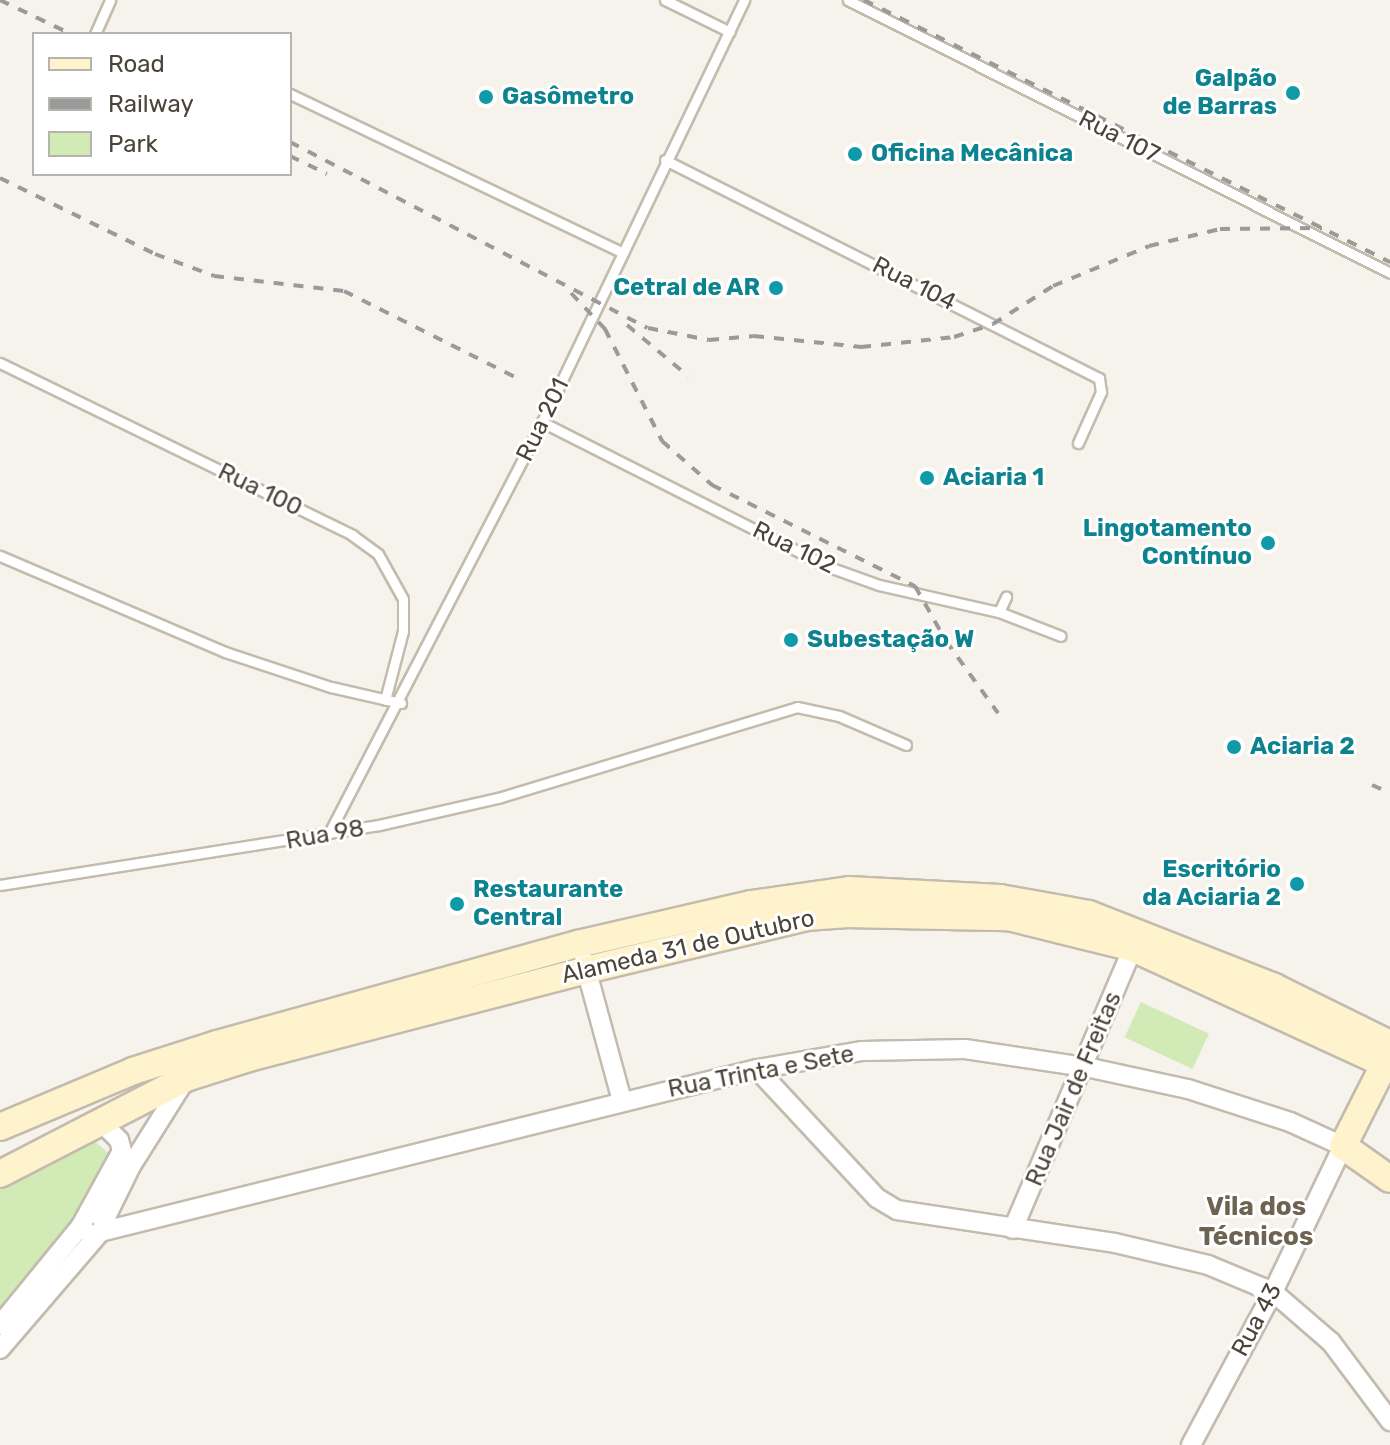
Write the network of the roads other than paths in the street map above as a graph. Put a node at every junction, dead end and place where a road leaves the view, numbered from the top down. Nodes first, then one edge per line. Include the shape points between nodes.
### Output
1 (110, 0) edge
2 (665, 0) edge
3 (744, 0) edge
4 (848, 0) edge
5 (96, 32) edge
6 (730, 32) junction
7 (292, 95) edge
8 (665, 160) junction
9 (623, 253) junction
10 (1390, 273) edge
11 (0, 363) edge
12 (542, 422) junction
13 (1078, 443) dead end
14 (0, 556) edge
15 (1006, 597) dead end
16 (999, 612) junction
17 (1061, 636) dead end
18 (385, 700) junction
19 (401, 703) junction
20 (906, 745) dead end
21 (329, 833) junction
22 (0, 885) edge
23 (999, 907) junction
24 (578, 944) junction
25 (1133, 948) junction
26 (586, 970) junction
27 (1388, 1058) edge
28 (1086, 1067) junction
29 (181, 1068) junction
30 (757, 1069) junction
31 (622, 1101) junction
32 (104, 1125) junction
33 (0, 1127) edge
34 (1343, 1146) junction
35 (0, 1174) edge
36 (1390, 1179) edge
37 (95, 1225) junction
38 (1013, 1229) junction
39 (1273, 1292) junction
40 (0, 1325) edge
41 (0, 1349) edge
42 (1390, 1421) edge
43 (1191, 1445) edge

1 - 5 lane
2 - 6 lane
3 - 6 lane, Rua 201
4 - 10 lane, Rua 107
6 - 8 lane, Rua 201
7 - 9 lane
8 - 9 lane, Rua 201
8 - 13 lane, Rua 104 via 1099,378 1101,392
9 - 12 lane, Rua 201
11 - 18 lane, Rua 100 via 352,535 378,554 403,599 403,631
12 - 16 lane, Rua 102 via 829,567 879,585
12 - 19 lane, Rua 201
14 - 18 lane via 225,652
15 - 16 lane
16 - 17 lane, Rua 102
18 - 19 lane
19 - 21 lane, Rua 201
20 - 21 lane, Rua 98 via 839,716 797,707 498,798
21 - 22 lane, Rua 98
23 - 24 main road via 849,890 751,904
23 - 25 main road, Alameda 31 de Outubro
23 - 26 main road, Alameda 31 de Outubro via 806,917
23 - 27 main road via 1089,914 1140,931 1274,987
24 - 26 street
24 - 29 main road
25 - 27 main road, Alameda 31 de Outubro
25 - 28 street, Rua Jair de Freitas
26 - 29 main road, Alameda 31 de Outubro
26 - 31 street
27 - 34 main road, Rua 43
28 - 30 street, Rua Trinta e Sete via 965,1049 862,1051
28 - 34 street, Rua Trinta e Sete via 1188,1089 1290,1122
28 - 38 street, Rua Jair de Freitas
29 - 32 main road, Alameda 31 de Outubro
29 - 33 main road, Alameda 31 de Outubro
29 - 37 street
30 - 31 street, Rua Trinta e Sete
30 - 38 street via 877,1198 922,1216
31 - 37 street, Rua Trinta e Sete via 124,1228
32 - 35 main road, Alameda 31 de Outubro
32 - 37 street via 122,1151
34 - 36 main road, Rua Trinta e Sete
34 - 39 street, Rua 43
37 - 40 street
37 - 41 street
38 - 39 street via 1115,1243 1208,1265
39 - 42 street via 1331,1342
39 - 43 street, Rua 43

